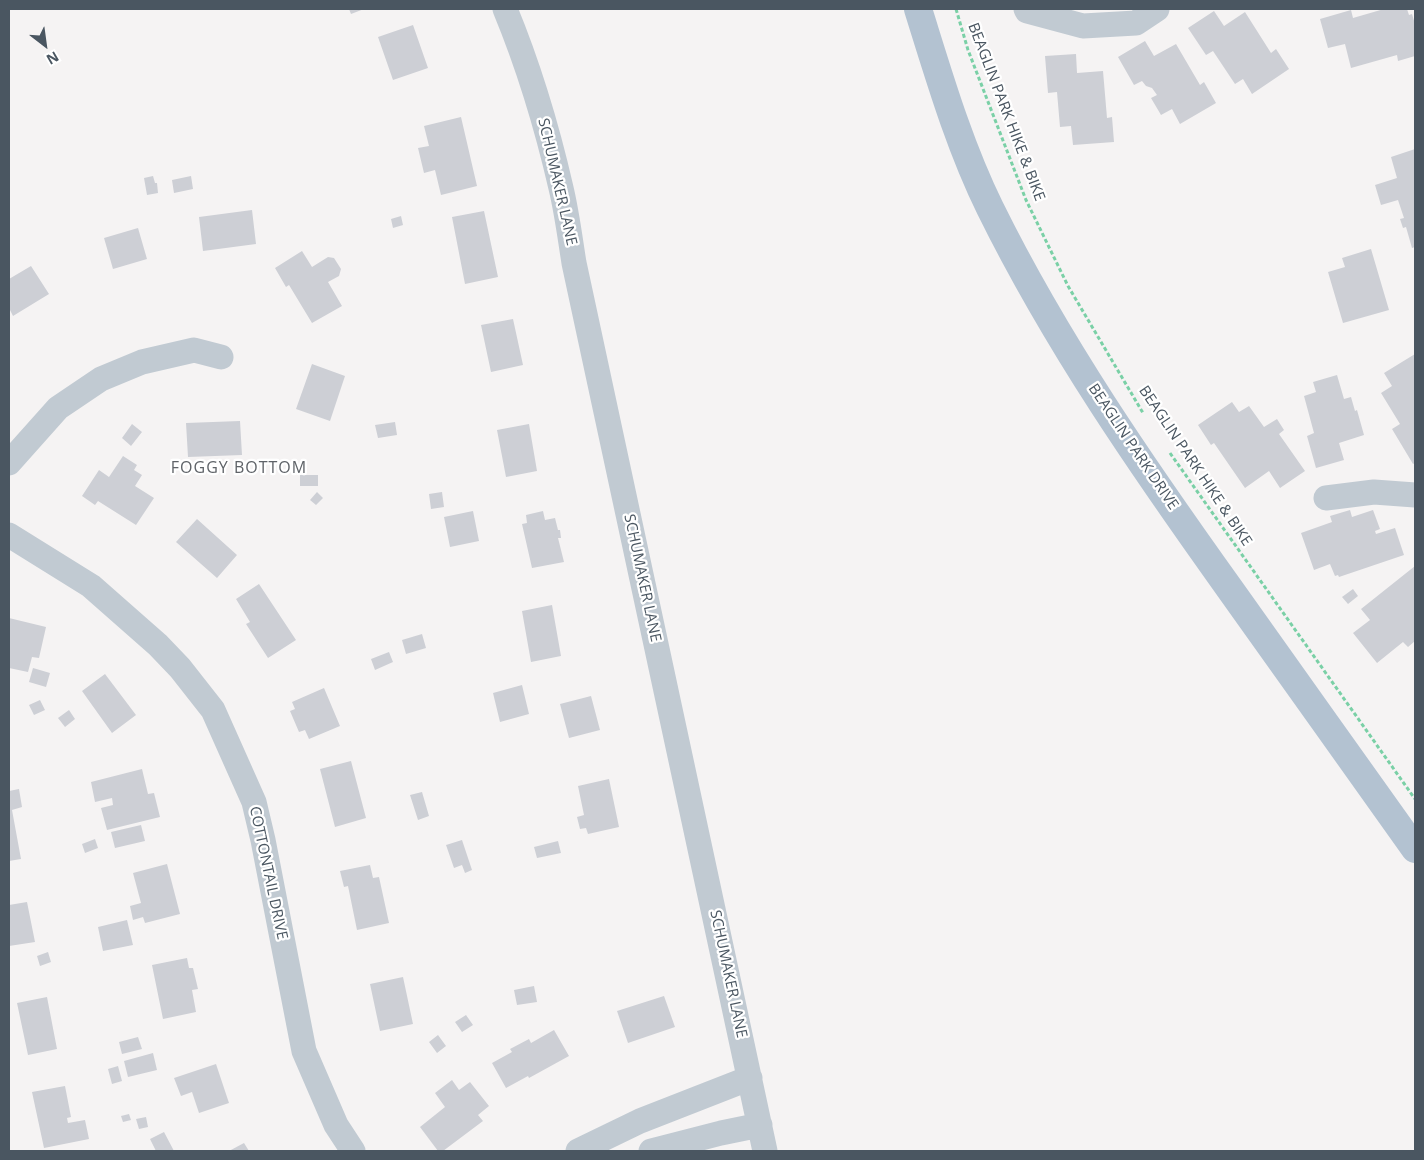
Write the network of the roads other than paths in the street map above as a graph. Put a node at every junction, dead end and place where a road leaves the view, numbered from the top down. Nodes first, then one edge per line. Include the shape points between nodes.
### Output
1 (505, 9) edge
2 (918, 9) edge
3 (1026, 9) edge
4 (1157, 9) edge
5 (220, 357) dead end
6 (9, 464) edge
7 (1415, 496) edge
8 (1326, 498) dead end
9 (9, 535) edge
10 (1415, 849) edge
11 (750, 1078) junction
12 (760, 1125) junction
13 (353, 1151) edge
14 (578, 1151) edge
15 (651, 1151) edge
16 (765, 1151) edge

1 - 11 street, SCHUMAKER LANE via 544,119 562,189 578,282
2 - 10 main road, BEAGLIN PARK DRIVE via 960,137 989,206 1035,293 1115,423 1197,544
3 - 4 street via 1083,26 1136,23
5 - 6 street via 194,350 142,362 101,379 58,408
7 - 8 street via 1374,492
9 - 13 street, COTTONTAIL DRIVE via 91,586 180,668 214,710 254,802 304,1051 336,1126
11 - 12 street, SCHUMAKER LANE
11 - 14 street via 640,1121
12 - 15 street
12 - 16 street, SCHUMAKER LANE

